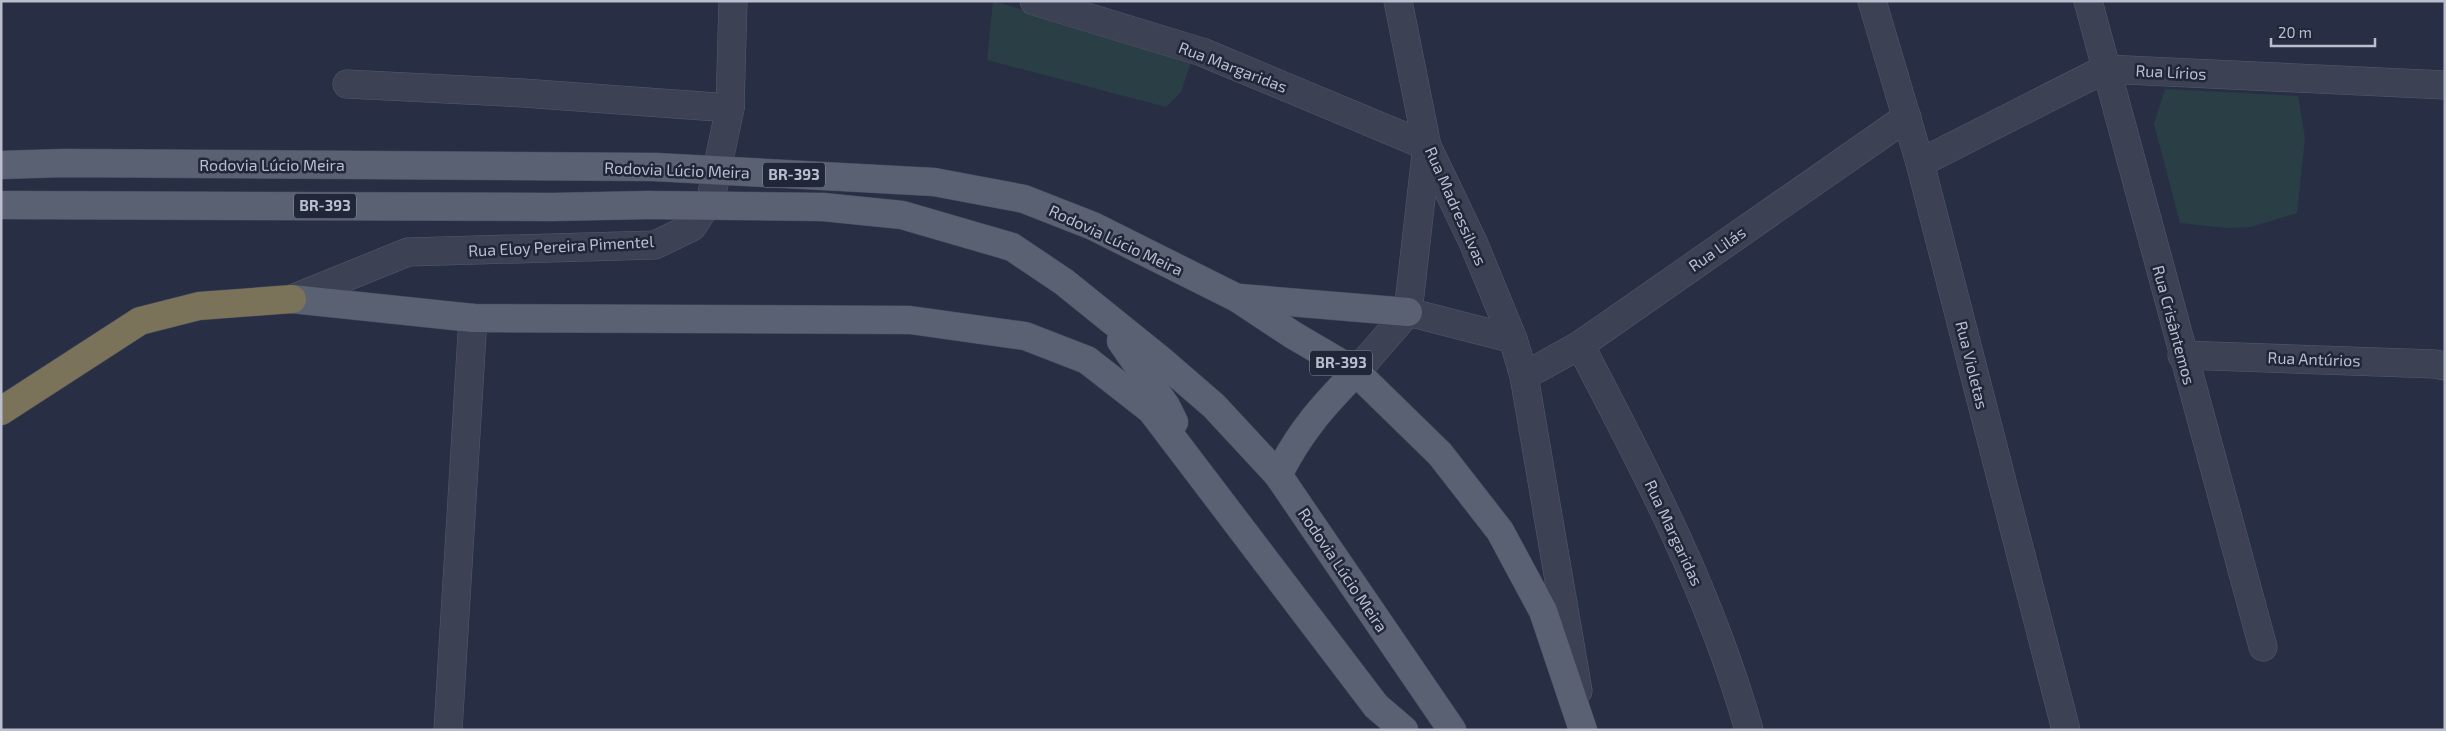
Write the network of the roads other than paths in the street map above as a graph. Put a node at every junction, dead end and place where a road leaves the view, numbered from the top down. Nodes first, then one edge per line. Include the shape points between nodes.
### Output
1 (733, 1) edge
2 (1034, 1) edge
3 (1398, 1) edge
4 (1872, 1) edge
5 (2088, 1) edge
6 (2105, 69) junction
7 (347, 84) dead end
8 (2445, 85) edge
9 (730, 108) junction
10 (1907, 117) junction
11 (1427, 146) junction
12 (1920, 163) junction
13 (1, 165) edge
14 (1, 205) edge
15 (1064, 282) junction
16 (1237, 298) junction
17 (292, 299) junction
18 (1408, 312) junction
19 (473, 318) junction
20 (1512, 339) junction
21 (1580, 346) junction
22 (2182, 355) junction
23 (2445, 366) edge
24 (1356, 372) junction
25 (1524, 376) junction
26 (1, 411) edge
27 (1278, 475) junction
28 (1204, 481) junction
29 (2263, 647) dead end
30 (448, 730) edge
31 (1404, 730) edge
32 (1452, 730) edge
33 (1584, 730) edge
34 (1749, 730) edge
35 (2066, 730) edge

1 - 9 street, Rua Eloy Pereira Pimentel
2 - 11 street, Rua Margaridas via 1202,52
3 - 11 street, Rua Madressilvas
4 - 10 street, Rua Violetas
5 - 6 street, Rua Crisântemos
6 - 8 street, Rua Lírios
6 - 12 street, Rua Lírios
6 - 22 street, Rua Crisântemos
7 - 9 street
9 - 17 street, Rua Eloy Pereira Pimentel via 711,198 692,227 655,244 408,252
10 - 12 street, Rua Violetas
10 - 21 street, Rua Lilás
11 - 18 street
11 - 20 street, Rua Madressilvas via 1473,242
12 - 35 street, Rua Violetas
13 - 16 main road, Rodovia Lúcio Meira / BR-393, bridge via 655,167 934,182 1033,202 1093,226
14 - 15 main road, Rodovia Lúcio Meira / BR-393, bridge via 823,207 902,216 1012,247
15 - 27 main road, Rodovia Lúcio Meira / BR-393 via 1214,406
15 - 28 main road via 1126,346 1166,406
16 - 18 main road
16 - 24 main road, Rodovia Lúcio Meira / BR-393
17 - 19 main road
17 - 26 highway via 198,306 140,321
18 - 20 street
18 - 24 street
19 - 28 main road via 910,320 1025,336 1087,360 1151,410
19 - 30 street
20 - 25 street, Rua Madressilvas
21 - 25 street, Rua Lilás
21 - 34 street, Rua Margaridas via 1637,453 1696,577 1735,680
22 - 23 street, Rua Antúrios
22 - 29 street, Rua Crisântemos
24 - 27 main road via 1317,412 1293,446
24 - 33 main road, Rodovia Lúcio Meira / BR-393 via 1440,454 1500,531 1543,611
25 - 33 street, Rua Madressilvas
27 - 32 main road, Rodovia Lúcio Meira / BR-393
28 - 31 main road via 1376,706

